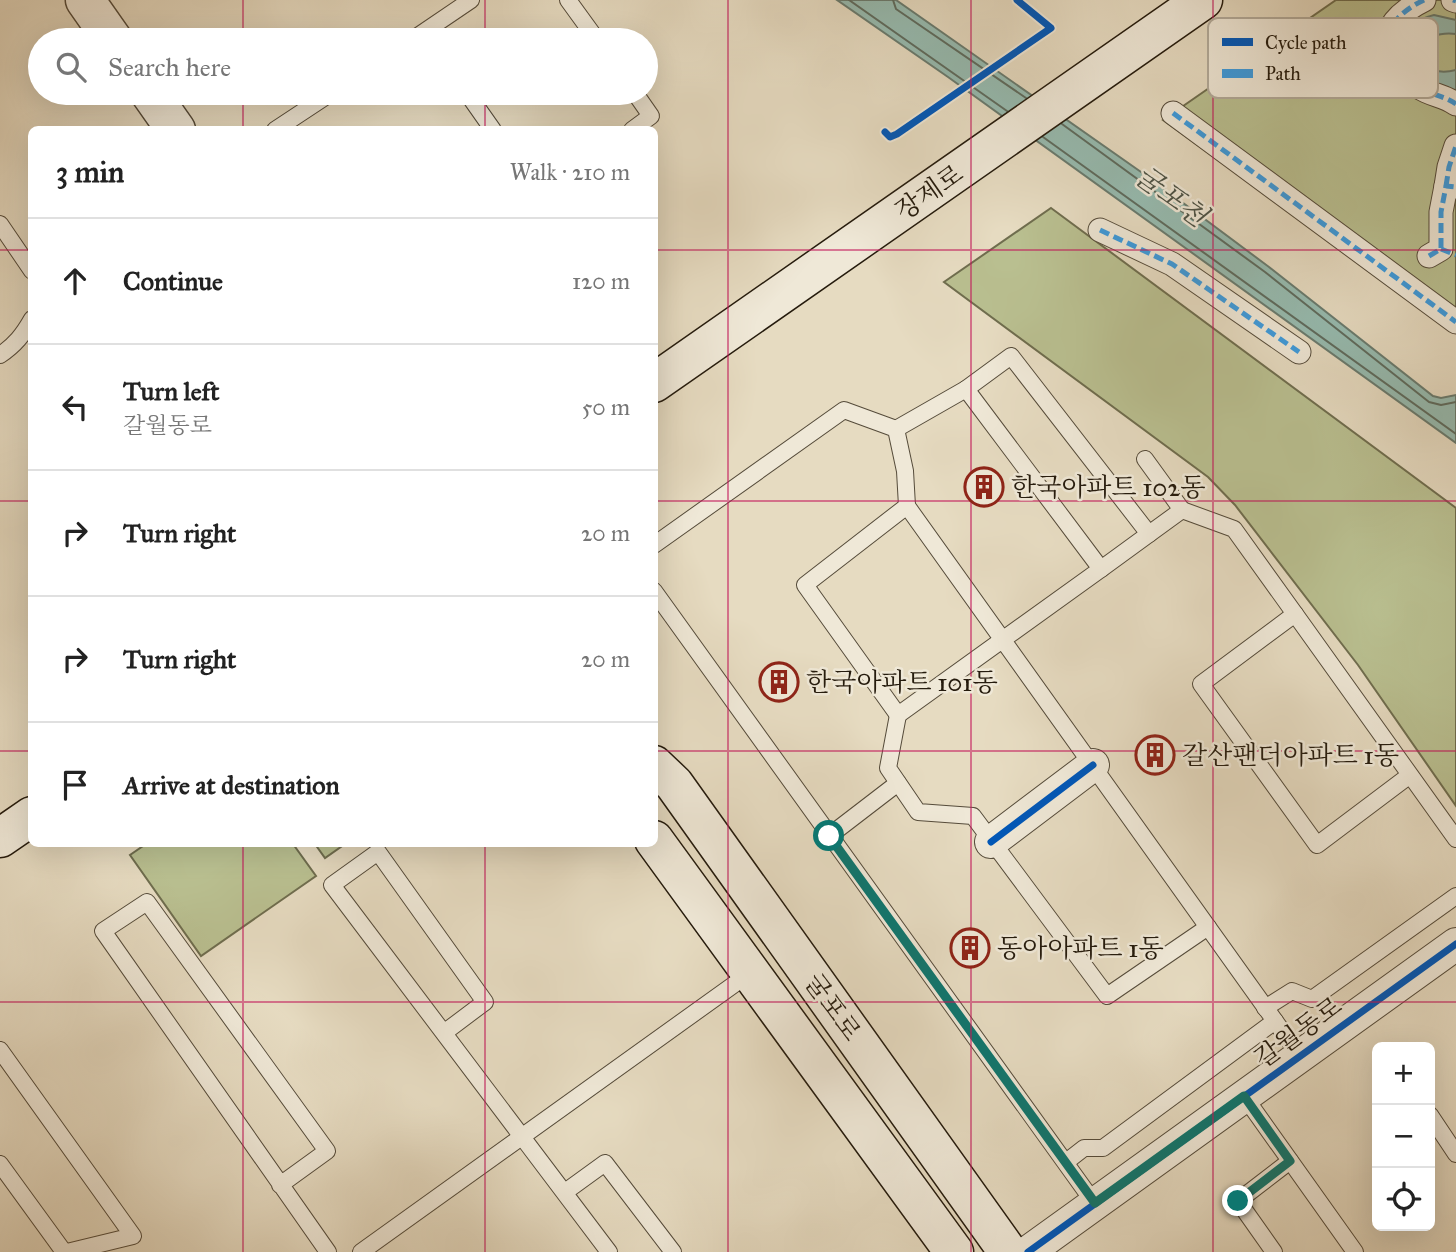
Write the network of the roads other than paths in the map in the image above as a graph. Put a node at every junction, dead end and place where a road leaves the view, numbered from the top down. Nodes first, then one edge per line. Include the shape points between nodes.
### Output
1 (85, 0) edge
2 (471, 0) edge
3 (568, 0) edge
4 (1203, 0) edge
5 (1424, 0) edge
6 (1398, 18) edge
7 (105, 28) edge
8 (435, 28) edge
9 (588, 28) edge
10 (1438, 95) edge
11 (1456, 104) edge
12 (158, 105) edge
13 (313, 105) edge
14 (475, 105) edge
15 (644, 105) edge
16 (1173, 113) dead end
17 (173, 126) edge
18 (281, 126) edge
19 (490, 126) edge
20 (638, 126) edge
21 (1456, 146) edge
22 (1452, 186) edge
23 (0, 224) edge
24 (1100, 230) dead end
25 (1442, 253) edge
26 (28, 265) edge
27 (1456, 322) edge
28 (28, 326) edge
29 (1299, 352) dead end
30 (0, 355) edge
31 (658, 380) edge
32 (967, 388) junction
33 (896, 429) junction
34 (1145, 459) dead end
35 (907, 506) junction
36 (1182, 510) junction
37 (1149, 534) junction
38 (658, 542) edge
39 (1101, 569) junction
40 (658, 598) edge
41 (1295, 614) junction
42 (1005, 640) junction
43 (898, 715) junction
44 (1093, 765) junction
45 (658, 769) edge
46 (1410, 775) junction
47 (898, 783) junction
48 (28, 819) edge
49 (829, 836) junction
50 (0, 838) edge
51 (1456, 839) edge
52 (992, 842) junction
53 (658, 846) edge
54 (1456, 896) edge
55 (1208, 927) junction
56 (1456, 944) edge
57 (750, 973) junction
58 (1270, 1014) junction
59 (445, 1032) junction
60 (0, 1050) edge
61 (1300, 1056) junction
62 (1244, 1096) junction
63 (1435, 1122) edge
64 (523, 1135) junction
65 (1456, 1154) edge
66 (1290, 1161) junction
67 (1066, 1162) junction
68 (0, 1164) edge
69 (280, 1185) junction
70 (565, 1192) junction
71 (1095, 1203) junction
72 (66, 1252) edge
73 (328, 1252) edge
74 (362, 1252) edge
75 (609, 1252) edge
76 (673, 1252) edge
77 (954, 1252) edge
78 (1008, 1252) edge
79 (1028, 1252) edge
80 (1274, 1252) edge
81 (1355, 1252) edge

1 - 7 main road
2 - 8 lane
3 - 9 lane
4 - 31 main road, 장제로
5 - 6 street
10 - 11 street
12 - 17 main road
13 - 18 lane
14 - 19 lane
15 - 20 lane via 652,116
16 - 27 street
21 - 22 street via 1449,167
22 - 25 street via 1441,212
23 - 26 lane
24 - 29 street via 1172,264
28 - 30 lane
32 - 33 lane
32 - 37 lane via 1012,356
32 - 39 lane
33 - 35 lane
33 - 38 lane via 844,410
34 - 36 lane
35 - 42 lane
35 - 43 lane via 805,585
36 - 37 lane
36 - 41 lane via 1234,529
37 - 39 lane
39 - 42 lane
40 - 49 lane
41 - 46 lane
41 - 46 lane via 1201,684 1317,845
42 - 43 lane
42 - 44 lane
43 - 47 lane via 888,768
44 - 52 street
44 - 55 lane
45 - 78 main road, 굴포로 via 674,784
46 - 51 lane
47 - 49 lane
47 - 52 lane via 918,812 972,816
48 - 50 main road
49 - 67 lane
52 - 55 lane via 1107,996
53 - 57 main road, 굴포로
54 - 58 lane via 1312,999 1292,991
55 - 58 lane
56 - 61 street, 갈월동로
57 - 64 lane
57 - 77 main road, 굴포로
58 - 61 lane
58 - 67 lane via 1103,1148 1084,1148
59 - 59 lane via 332,885 377,852 485,1002
59 - 64 lane
60 - 72 lane via 133,1236
61 - 62 street, 갈월동로
62 - 66 lane
62 - 71 street, 갈월동로
63 - 65 lane
64 - 70 lane
64 - 74 lane
66 - 80 lane via 1238,1201
66 - 81 lane
67 - 71 lane
68 - 72 lane
69 - 69 lane via 103,931 147,902 327,1151
69 - 73 lane
70 - 75 lane
70 - 76 lane via 605,1163
71 - 79 street, 갈월동로

